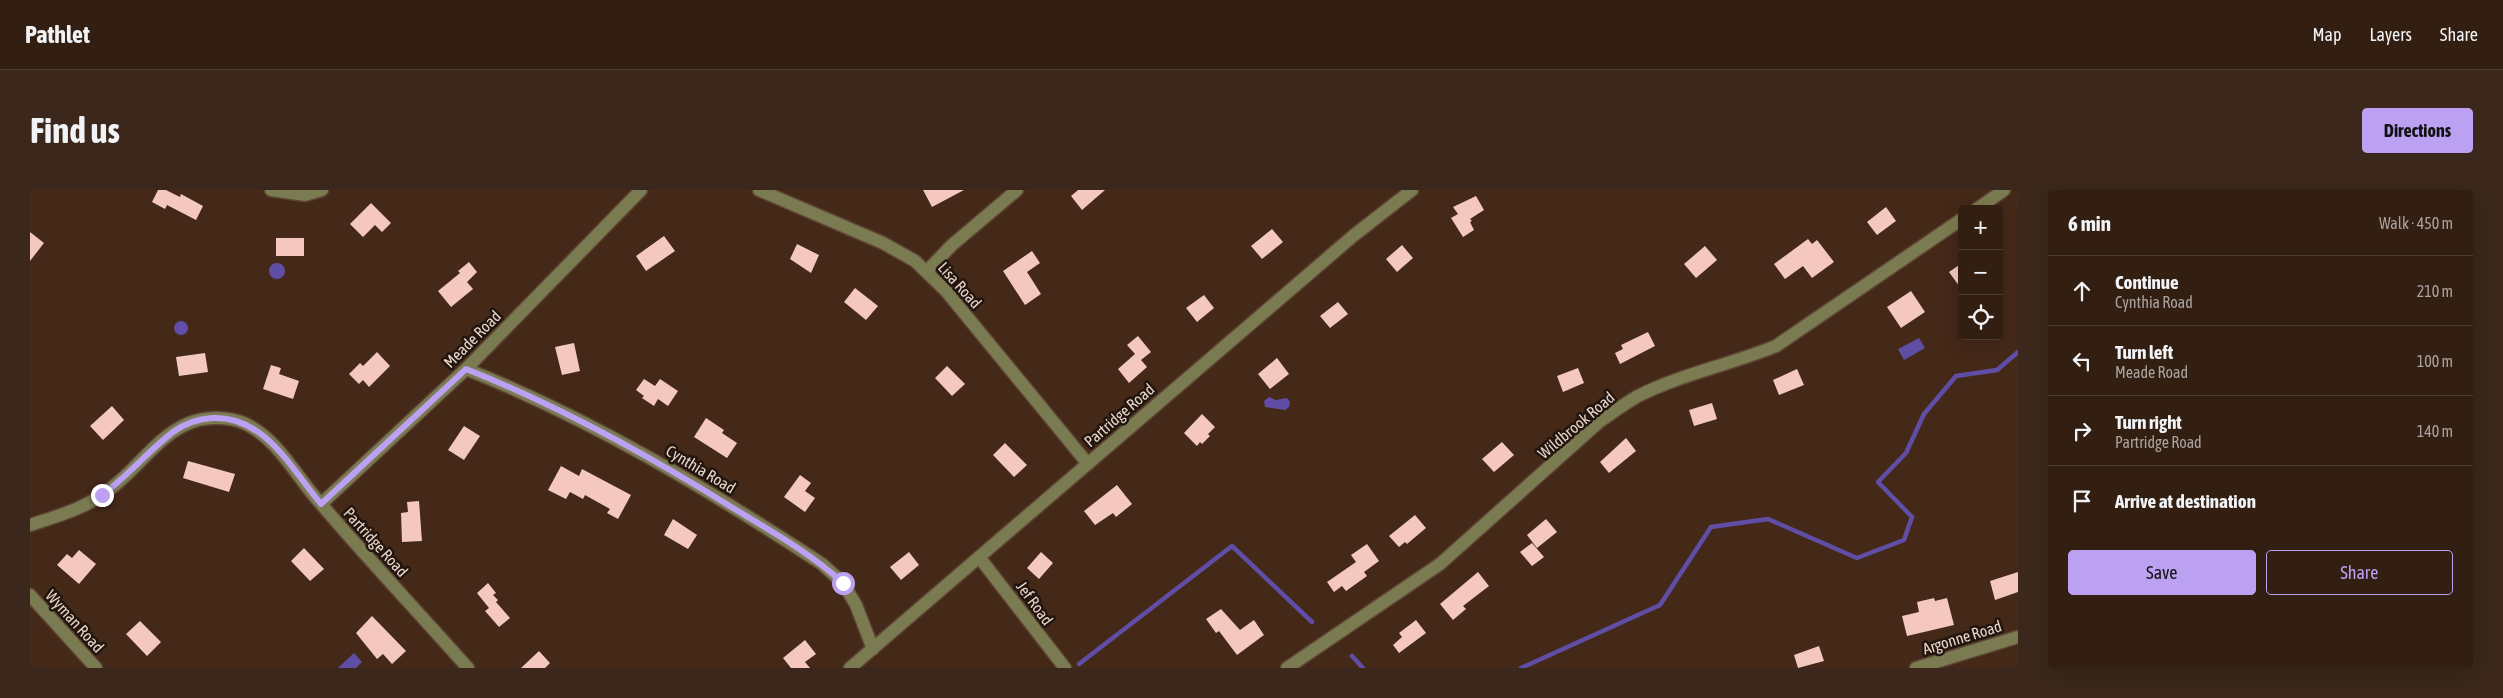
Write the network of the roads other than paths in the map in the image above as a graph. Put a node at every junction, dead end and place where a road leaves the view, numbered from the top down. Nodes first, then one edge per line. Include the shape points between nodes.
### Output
1 (271, 190) edge
2 (322, 190) edge
3 (641, 190) edge
4 (759, 190) edge
5 (1017, 190) edge
6 (1412, 190) edge
7 (2004, 190) edge
8 (1983, 205) edge
9 (1958, 222) edge
10 (926, 271) junction
11 (466, 369) junction
12 (1088, 464) junction
13 (321, 504) junction
14 (30, 525) edge
15 (979, 557) junction
16 (30, 595) edge
17 (2018, 637) edge
18 (873, 648) junction
19 (96, 668) edge
20 (468, 668) edge
21 (850, 668) edge
22 (1065, 668) edge
23 (1287, 668) edge
24 (1916, 668) edge

1 - 2 street via 305,194
3 - 11 street, Meade Road
4 - 10 street, Lisa Road via 900,252
5 - 10 street
6 - 12 street, Partridge Road via 1353,236
7 - 8 street
9 - 23 street, Wildbrook Road via 1776,346 1657,388 1621,406 1440,564
10 - 12 street, Lisa Road
11 - 13 street, Meade Road
11 - 18 street, Cynthia Road via 509,386 604,433 677,473 822,564 843,583 856,605
12 - 15 street, Partridge Road
13 - 14 street, Partridge Road via 283,456 258,432 231,419 215,418 180,426 115,486 91,502
13 - 20 street, Partridge Road
15 - 18 street, Partridge Road
15 - 22 street, Jef Road
16 - 19 street, Wyman Road
17 - 24 street, Argonne Road
18 - 21 street, Partridge Road

